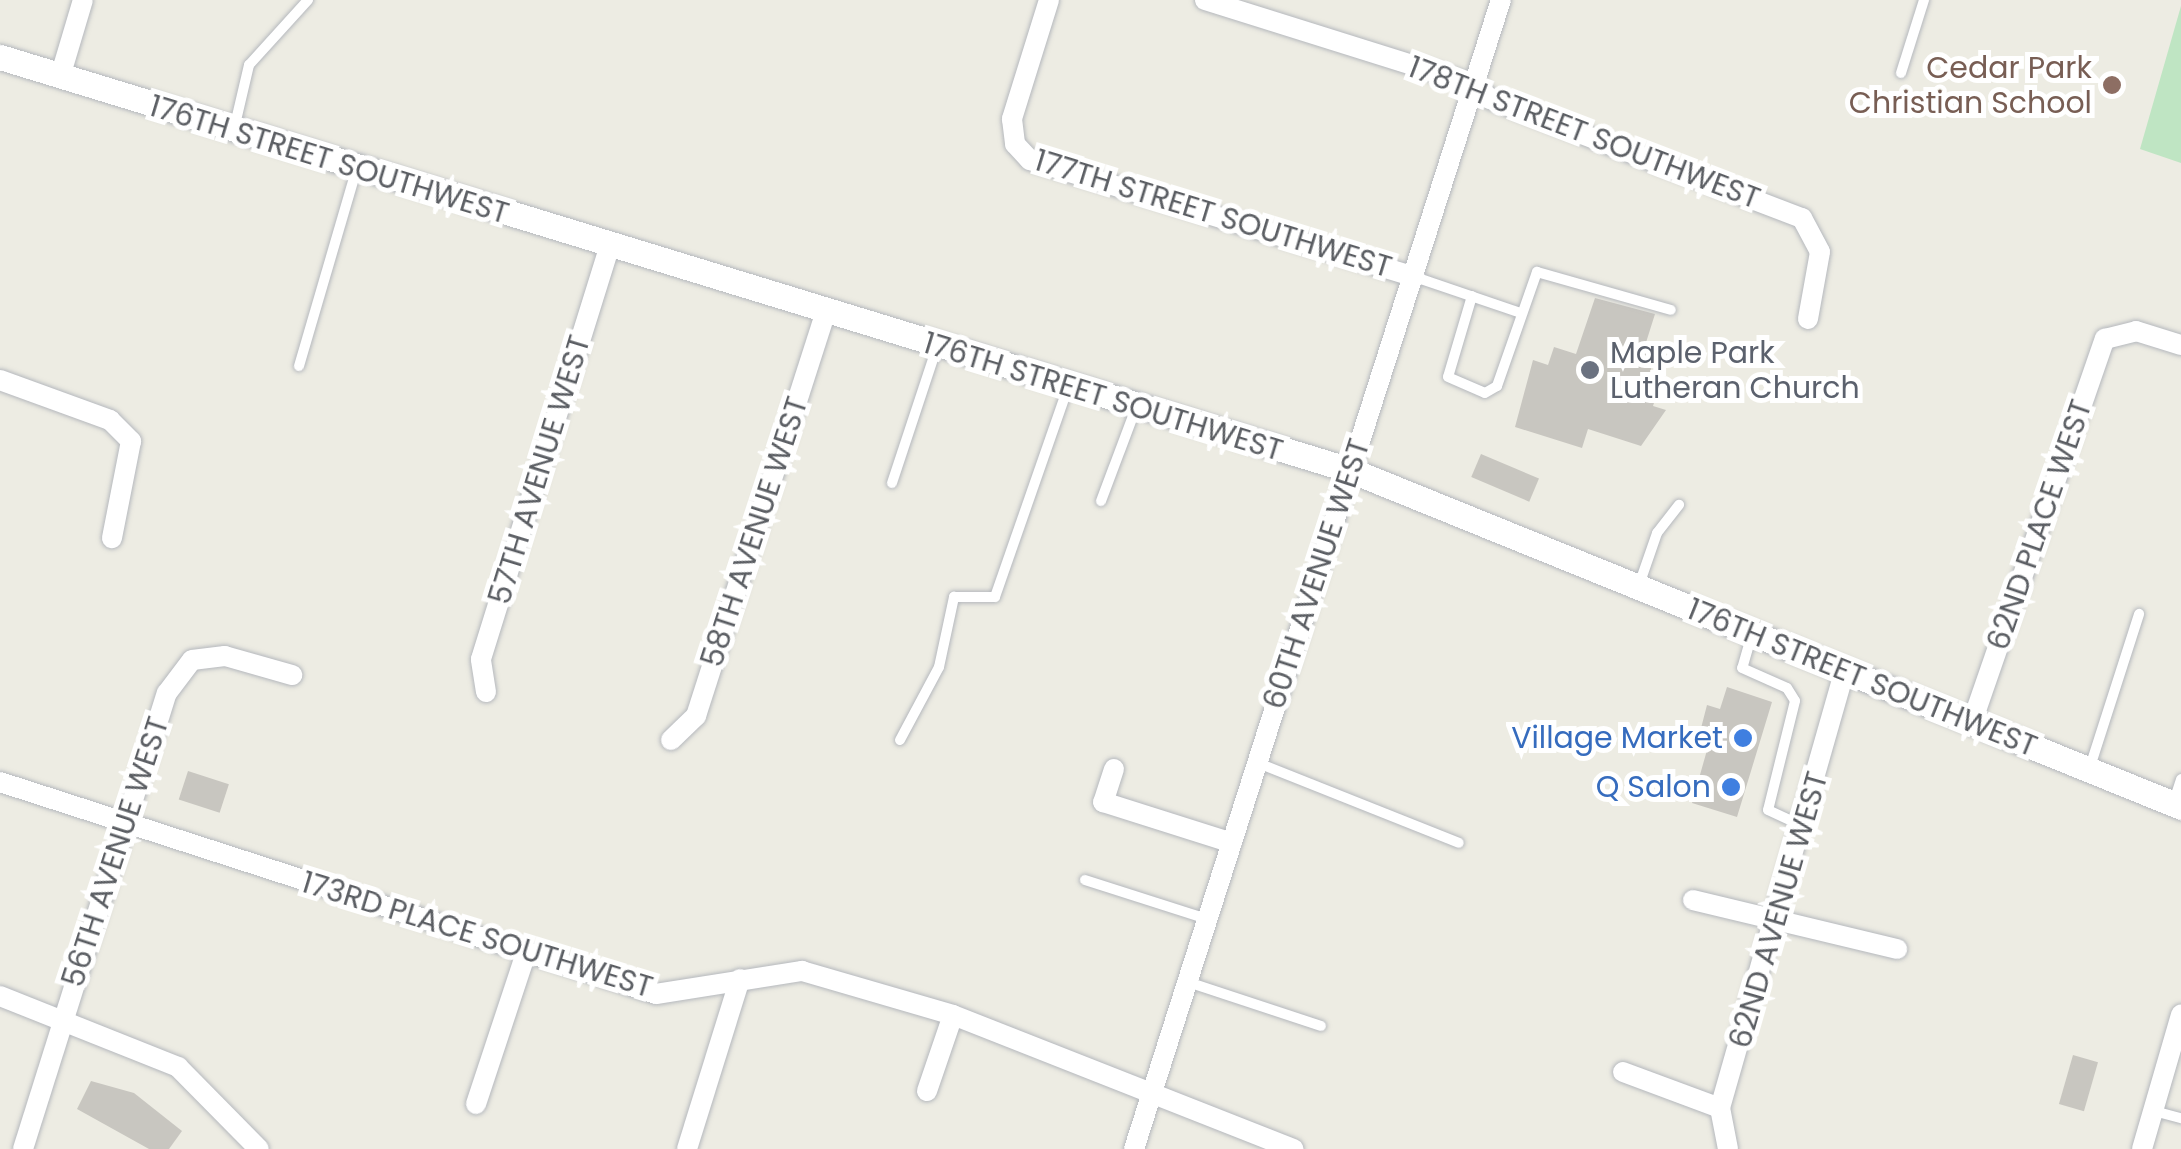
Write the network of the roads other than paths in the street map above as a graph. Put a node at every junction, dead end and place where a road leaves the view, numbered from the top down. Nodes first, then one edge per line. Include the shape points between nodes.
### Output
1 (84, 0) edge
2 (308, 0) edge
3 (1050, 0) edge
4 (1206, 0) edge
5 (1500, 0) edge
6 (1924, 0) edge
7 (0, 57) edge
8 (1901, 72) dead end
9 (60, 77) junction
10 (1476, 85) junction
11 (234, 130) junction
12 (357, 167) junction
13 (608, 248) junction
14 (1415, 278) junction
15 (1472, 296) junction
16 (1671, 310) dead end
17 (1518, 312) junction
18 (825, 314) junction
19 (1808, 319) dead end
20 (2181, 345) edge
21 (937, 348) junction
22 (300, 366) dead end
23 (0, 380) edge
24 (1068, 386) junction
25 (1137, 407) junction
26 (1350, 470) junction
27 (892, 483) dead end
28 (1101, 501) dead end
29 (1679, 505) dead end
30 (112, 538) dead end
31 (1638, 586) junction
32 (2140, 614) dead end
33 (1752, 632) junction
34 (1844, 670) junction
35 (292, 675) dead end
36 (486, 692) dead end
37 (1972, 725) junction
38 (670, 740) dead end
39 (900, 740) dead end
40 (1257, 763) junction
41 (1114, 768) dead end
42 (2089, 771) junction
43 (2181, 779) edge
44 (0, 782) edge
45 (2177, 806) edge
46 (126, 822) junction
47 (1803, 826) junction
48 (1232, 843) junction
49 (1459, 843) dead end
50 (1085, 880) dead end
51 (1693, 900) dead end
52 (1208, 919) junction
53 (1778, 926) junction
54 (1897, 949) dead end
55 (526, 953) junction
56 (740, 978) junction
57 (1188, 982) junction
58 (0, 996) edge
59 (2181, 1015) edge
60 (64, 1016) junction
61 (953, 1016) junction
62 (1320, 1026) dead end
63 (1623, 1072) dead end
64 (926, 1092) dead end
65 (1152, 1093) junction
66 (476, 1104) dead end
67 (1720, 1108) junction
68 (2153, 1110) junction
69 (2181, 1118) edge
70 (22, 1149) edge
71 (259, 1149) edge
72 (688, 1149) edge
73 (1134, 1149) edge
74 (1294, 1149) edge
75 (1728, 1149) edge
76 (2142, 1149) edge

1 - 9 street
2 - 11 lane via 249,65
3 - 14 street, 177TH STREET SOUTHWEST via 1012,119 1015,144 1042,165
4 - 10 street, 178TH STREET SOUTHWEST
5 - 10 street, 60TH AVENUE WEST
6 - 8 lane
7 - 9 street, 176TH STREET SOUTHWEST
9 - 11 street, 176TH STREET SOUTHWEST
10 - 14 street, 60TH AVENUE WEST
10 - 19 street, 178TH STREET SOUTHWEST via 1490,99 1802,218 1820,252
11 - 12 street, 176TH STREET SOUTHWEST
12 - 13 street, 176TH STREET SOUTHWEST
12 - 22 lane
13 - 18 street, 176TH STREET SOUTHWEST
13 - 36 street, 57TH AVENUE WEST via 481,659
14 - 15 lane
14 - 26 street, 60TH AVENUE WEST
15 - 17 lane
15 - 17 lane via 1448,378 1484,393 1497,386
16 - 17 lane via 1545,270 1529,280
18 - 21 street, 176TH STREET SOUTHWEST
18 - 38 street, 58TH AVENUE WEST via 696,716
20 - 37 street, 62ND PLACE WEST via 2117,331 2098,354
21 - 24 street, 176TH STREET SOUTHWEST
21 - 27 lane
23 - 30 street via 110,420 131,440
24 - 25 street, 176TH STREET SOUTHWEST
24 - 39 lane via 995,597 954,597 938,667
25 - 26 street, 176TH STREET SOUTHWEST
25 - 28 lane
26 - 31 street, 176TH STREET SOUTHWEST
26 - 40 street, 60TH AVENUE WEST
29 - 31 lane via 1656,532
31 - 33 street, 176TH STREET SOUTHWEST
32 - 42 lane
33 - 34 street, 176TH STREET SOUTHWEST
33 - 47 lane via 1742,668 1788,688 1795,702 1768,810
34 - 37 street, 176TH STREET SOUTHWEST
34 - 47 street, 62ND AVENUE WEST
35 - 46 street, 56TH AVENUE WEST via 225,656 192,660 167,693
37 - 42 street, 176TH STREET SOUTHWEST
40 - 48 street, 60TH AVENUE WEST
40 - 49 lane
41 - 48 street via 1103,802
42 - 45 street, 176TH STREET SOUTHWEST
43 - 45 lane
44 - 46 street, 173RD PLACE SOUTHWEST
46 - 55 street, 173RD PLACE SOUTHWEST
46 - 60 street, 56TH AVENUE WEST
47 - 53 street, 62ND AVENUE WEST
48 - 52 street, 60TH AVENUE WEST
50 - 52 lane
51 - 53 street
52 - 57 street, 60TH AVENUE WEST
53 - 54 street
53 - 67 street, 62ND AVENUE WEST
55 - 56 street, 173RD PLACE SOUTHWEST via 656,994
55 - 66 street
56 - 61 street, 173RD PLACE SOUTHWEST via 802,971
56 - 72 street
57 - 62 lane
57 - 65 street, 60TH AVENUE WEST
58 - 60 street
59 - 68 street
60 - 70 street, 56TH AVENUE WEST
60 - 71 street via 178,1067
61 - 64 street
61 - 65 street, 173RD PLACE SOUTHWEST
63 - 67 street
65 - 73 street, 60TH AVENUE WEST
65 - 74 street, 173RD PLACE SOUTHWEST
67 - 75 street, 62ND AVENUE WEST
68 - 69 lane
68 - 76 street

